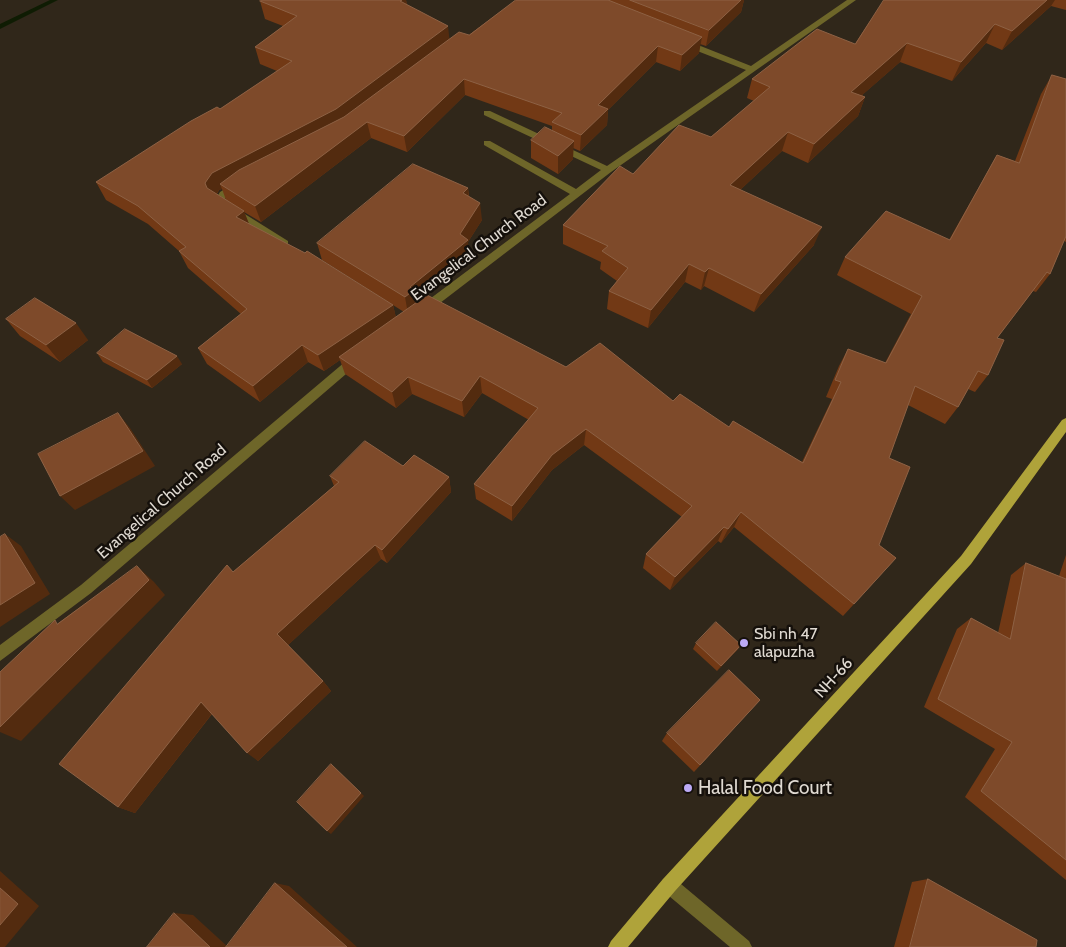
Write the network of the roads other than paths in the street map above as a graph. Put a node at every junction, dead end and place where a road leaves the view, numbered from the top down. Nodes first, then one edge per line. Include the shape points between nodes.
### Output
1 (852, 0) edge
2 (677, 40) edge
3 (751, 69) junction
4 (487, 113) dead end
5 (487, 142) dead end
6 (608, 170) junction
7 (250, 178) edge
8 (577, 194) junction
9 (295, 250) edge
10 (416, 316) edge
11 (364, 353) edge
12 (1066, 423) edge
13 (0, 654) edge
14 (669, 885) junction
15 (618, 947) edge
16 (743, 947) edge

1 - 3 street, Evangelical Church Road
2 - 3 street
3 - 6 street, Evangelical Church Road
4 - 6 street
5 - 8 street
6 - 8 street, Evangelical Church Road
7 - 9 street via 223,194 219,202
8 - 10 street, Evangelical Church Road
11 - 13 street, Evangelical Church Road via 342,368 86,589
12 - 14 main road, NH-66 via 966,560
14 - 15 main road, NH-66
14 - 16 street

